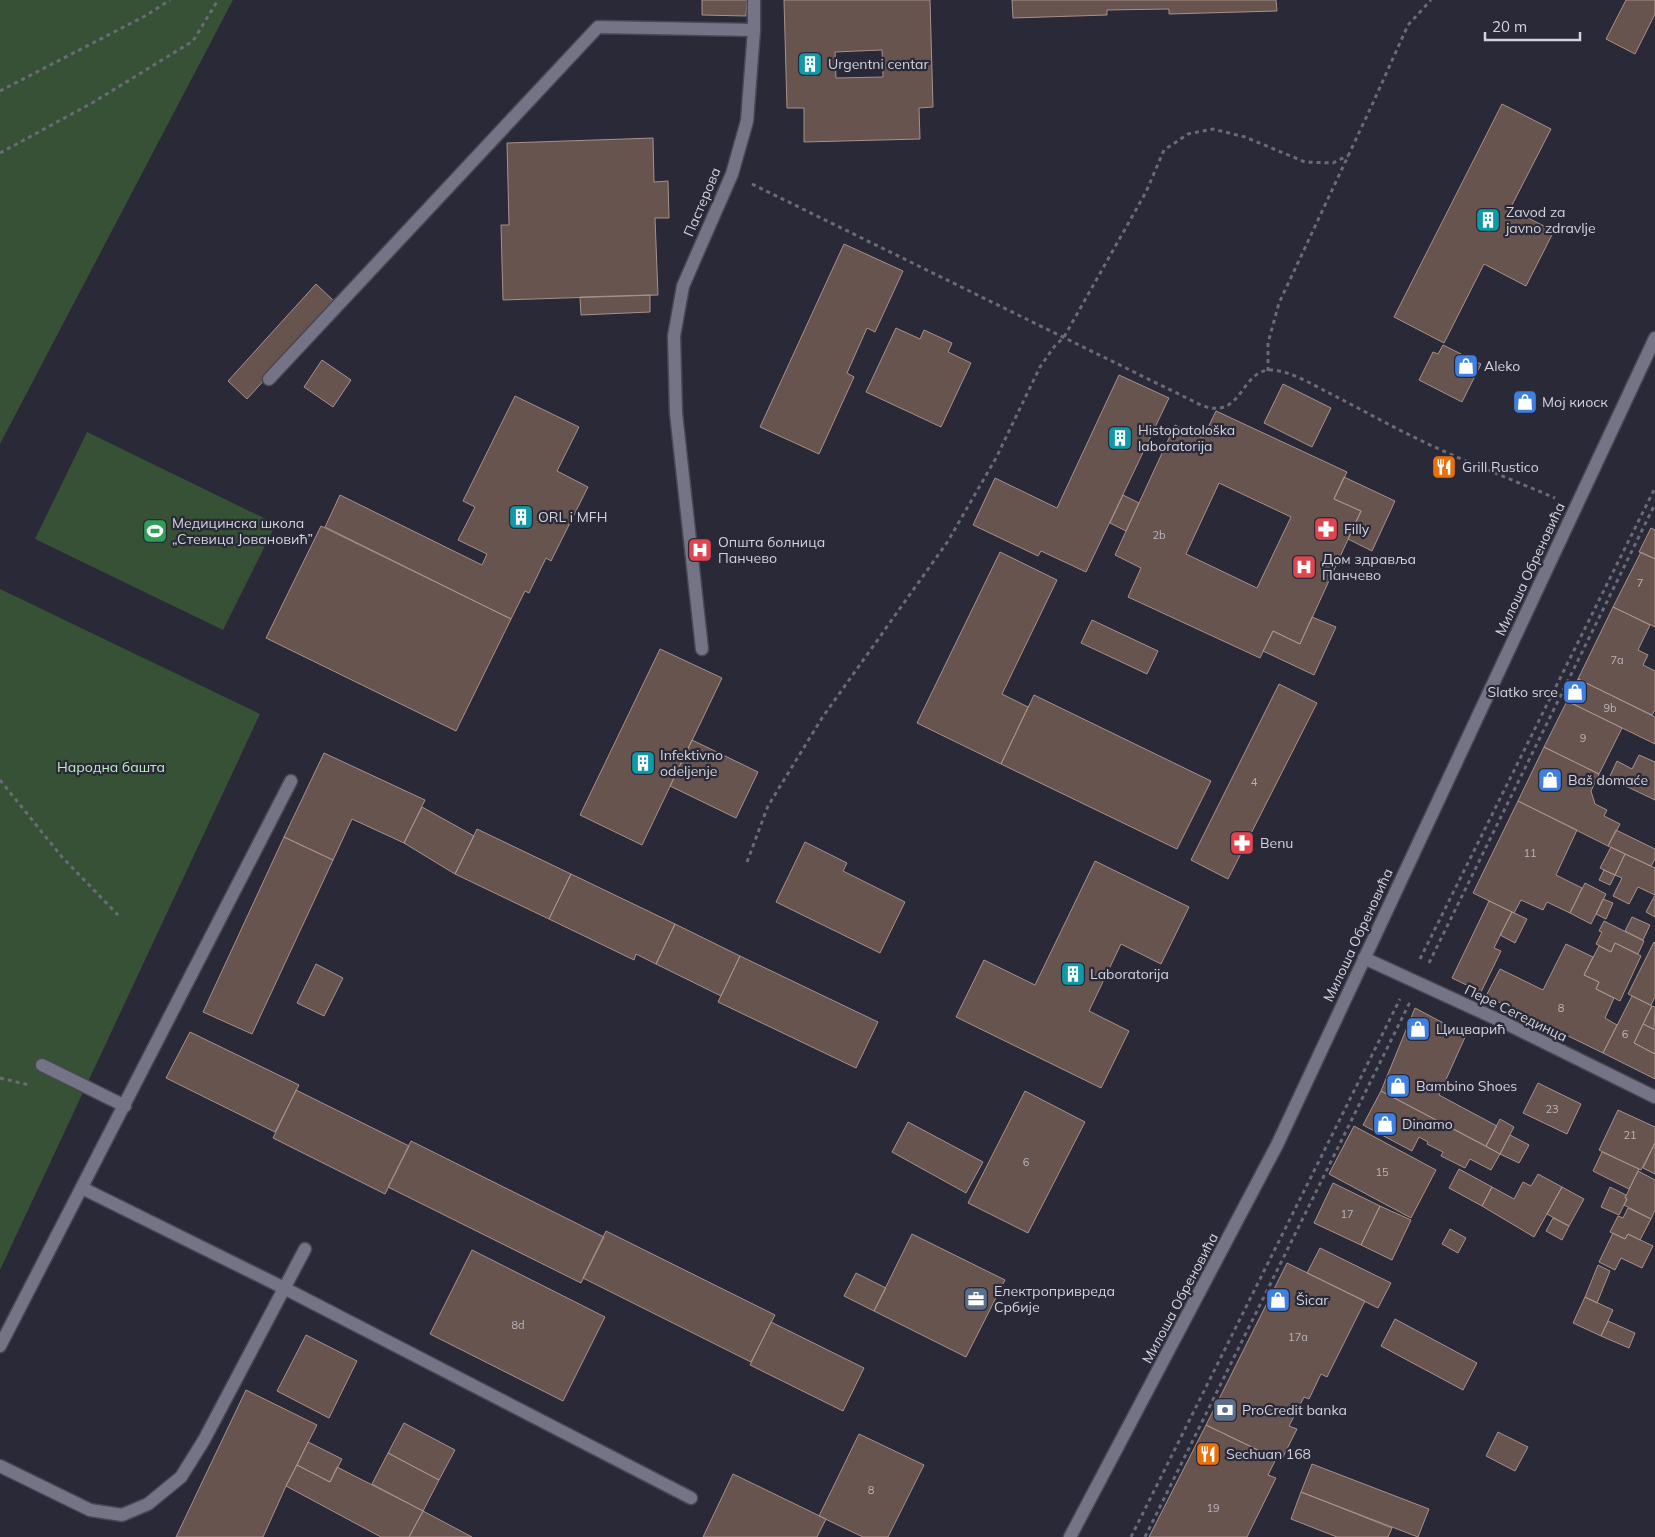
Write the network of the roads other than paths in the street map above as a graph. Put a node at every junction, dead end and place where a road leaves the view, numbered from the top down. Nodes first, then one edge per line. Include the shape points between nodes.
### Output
1 (754, 0) edge
2 (754, 30) junction
3 (1655, 338) edge
4 (269, 379) dead end
5 (702, 649) dead end
6 (291, 781) dead end
7 (1364, 958) junction
8 (42, 1066) dead end
9 (1655, 1097) edge
10 (125, 1106) junction
11 (82, 1188) junction
12 (305, 1249) dead end
13 (284, 1288) junction
14 (0, 1346) edge
15 (0, 1466) edge
16 (691, 1498) dead end
17 (1070, 1537) edge

1 - 2 street, Пастерова
2 - 4 street via 598,27
2 - 5 street, Пастерова via 746,121 732,174 682,286 674,336 676,413
3 - 7 street, Милоша Обреновића
6 - 10 street
7 - 9 street, Пере Сегединца
7 - 17 street, Милоша Обреновића via 1277,1145
8 - 10 street
10 - 11 street
11 - 13 street
11 - 14 street
12 - 13 street
13 - 15 street via 181,1477 148,1504 122,1515 90,1510
13 - 16 street

